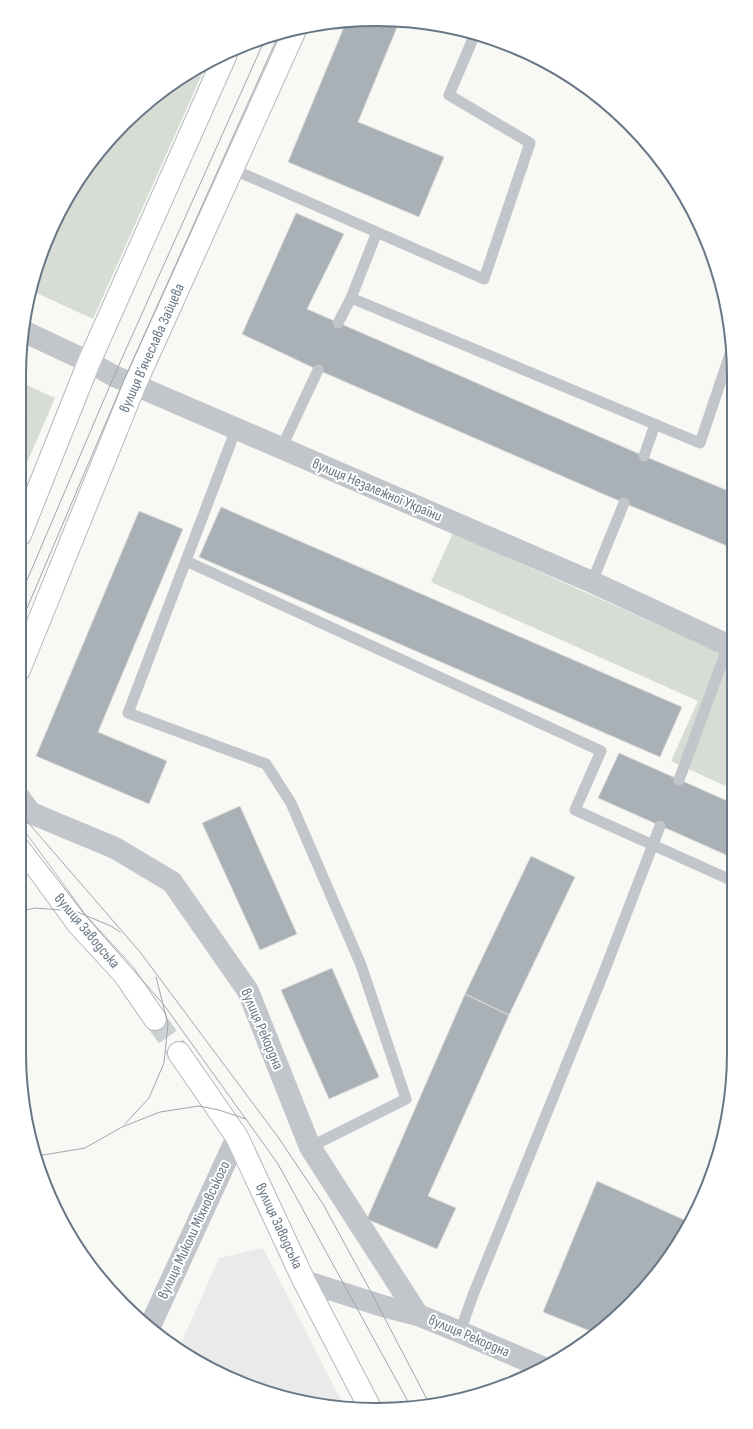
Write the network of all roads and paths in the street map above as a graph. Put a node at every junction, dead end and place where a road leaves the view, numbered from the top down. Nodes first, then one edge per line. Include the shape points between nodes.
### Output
1 (292, 37) edge
2 (473, 40) edge
3 (223, 61) edge
4 (232, 169) junction
5 (377, 232) junction
6 (352, 298) junction
7 (338, 323) dead end
8 (29, 333) edge
9 (88, 362) junction
10 (726, 364) edge
11 (318, 370) dead end
12 (135, 384) junction
13 (654, 424) junction
14 (236, 429) junction
15 (281, 449) junction
16 (644, 456) dead end
17 (624, 503) dead end
18 (26, 520) edge
19 (186, 561) junction
20 (592, 582) junction
21 (727, 646) edge
22 (26, 653) edge
23 (727, 655) edge
24 (679, 780) dead end
25 (26, 807) edge
26 (660, 826) dead end
27 (652, 845) junction
28 (26, 853) edge
29 (727, 878) edge
30 (155, 1019) tunnel mouth
31 (179, 1053) tunnel mouth
32 (237, 1137) junction
33 (310, 1147) junction
34 (304, 1281) junction
35 (418, 1315) junction
36 (152, 1322) edge
37 (460, 1332) junction
38 (536, 1365) edge
39 (367, 1403) edge

1 - 4 main road, вулиця Вʼячеслава Зайцева
2 - 5 lane via 449,95 530,142 484,279
3 - 9 main road
4 - 5 lane
4 - 12 main road, вулиця Вʼячеслава Зайцева
5 - 6 lane
6 - 7 lane
6 - 13 lane
8 - 9 street, вулиця Незалежної України
9 - 12 street, вулиця Незалежної України
9 - 18 main road
10 - 13 lane via 700,443
11 - 15 lane
12 - 14 street, вулиця Незалежної України
12 - 22 main road, вулиця Вʼячеслава Зайцева
13 - 16 lane
14 - 15 street, вулиця Незалежної України
14 - 19 lane
15 - 20 street, вулиця Незалежної України
17 - 20 lane
19 - 27 lane via 601,751 575,810
19 - 33 lane via 128,713 266,764 291,803 361,965 406,1099
20 - 21 street, вулиця Незалежної України
23 - 24 lane
25 - 33 street, вулиця Рекордна via 30,813 116,848 172,882 248,991
26 - 27 lane
27 - 29 lane
27 - 37 lane
28 - 30 main road, вулиця Заводська via 78,924 124,974
31 - 32 main road, вулиця Заводська
32 - 34 main road, вулиця Заводська
32 - 36 street, вулиця Миколи Міхновського
33 - 35 street, вулиця Рекордна
34 - 35 street, вулиця Рекордна
34 - 39 main road, вулиця Заводська
35 - 37 street, вулиця Рекордна
37 - 38 street, вулиця Рекордна

